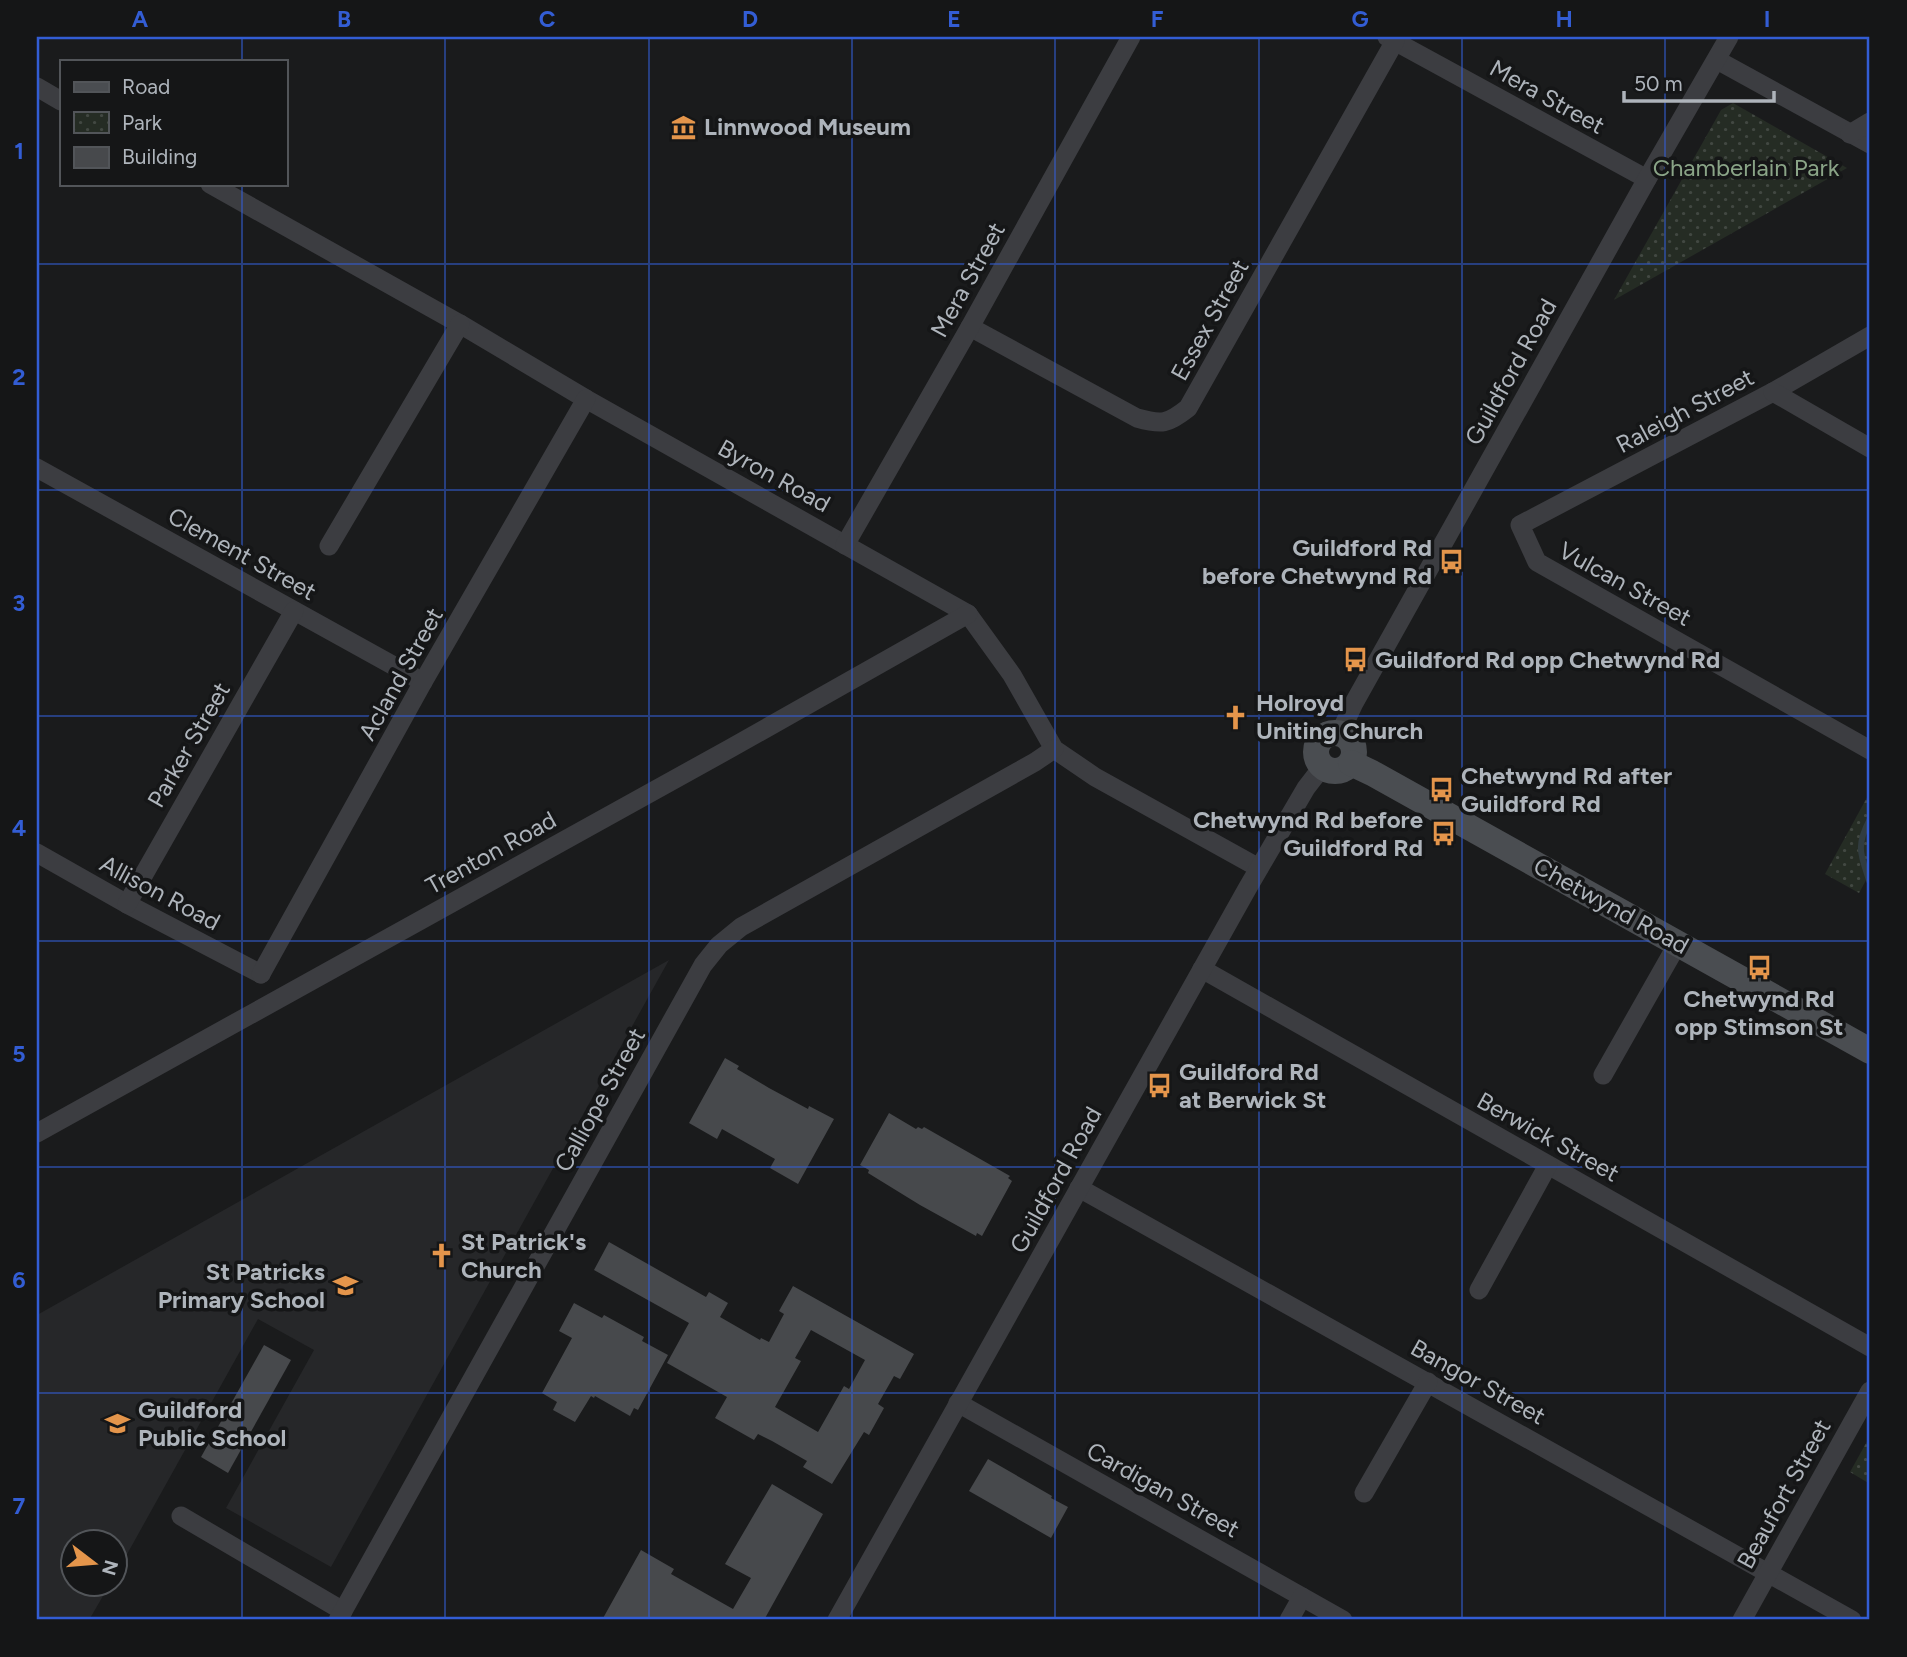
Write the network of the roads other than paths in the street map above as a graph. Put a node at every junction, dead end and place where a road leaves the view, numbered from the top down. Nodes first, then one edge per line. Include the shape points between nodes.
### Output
1 (1131, 37) edge
2 (1729, 37) edge
3 (1391, 39) edge
4 (1717, 60) junction
5 (37, 87) edge
6 (60, 100) edge
7 (1870, 122) edge
8 (1850, 134) junction
9 (1870, 144) edge
10 (1647, 179) junction
11 (214, 186) edge
12 (460, 324) junction
13 (970, 327) junction
14 (1870, 336) edge
15 (1773, 392) junction
16 (586, 399) junction
17 (1870, 448) edge
18 (37, 468) edge
19 (1520, 526) joint
20 (845, 545) junction
21 (330, 546) dead end
22 (294, 611) junction
23 (968, 614) junction
24 (423, 682) junction
25 (1340, 733) junction
26 (1054, 749) junction
27 (1870, 750) edge
28 (1351, 763) junction
29 (1323, 766) junction
30 (37, 853) edge
31 (1259, 868) junction
32 (127, 904) junction
33 (1678, 943) junction
34 (1202, 970) junction
35 (261, 974) junction
36 (271, 1003) junction
37 (1870, 1051) edge
38 (1603, 1075) dead end
39 (37, 1133) edge
40 (1548, 1165) junction
41 (1079, 1188) junction
42 (1479, 1290) dead end
43 (1870, 1347) edge
44 (1428, 1382) junction
45 (1870, 1391) edge
46 (958, 1403) junction
47 (1364, 1493) dead end
48 (181, 1516) dead end
49 (1768, 1573) junction
50 (1302, 1597) junction
51 (340, 1616) edge
52 (838, 1620) edge
53 (1289, 1620) edge
54 (1343, 1620) edge
55 (1742, 1620) edge
56 (1852, 1620) edge

1 - 13 street, Mera Street
2 - 4 street, Guildford Road
3 - 10 street, Mera Street
3 - 13 street, Essex Street via 1188,408 1174,419 1155,423 1137,418
4 - 8 street
4 - 10 street, Guildford Road
5 - 6 street
7 - 8 street
8 - 9 street
10 - 25 street, Guildford Road
11 - 12 street, Byron Road
12 - 16 street, Byron Road
12 - 21 street
13 - 20 street, Mera Street
14 - 15 street, Raleigh Street
15 - 17 street
15 - 19 street, Raleigh Street
16 - 20 street, Byron Road
16 - 24 street, Acland Street
18 - 22 street, Clement Street
19 - 27 street, Vulcan Street via 1537,562
20 - 23 street, Byron Road
22 - 24 street, Clement Street
22 - 32 street, Parker Street
23 - 26 street, Byron Road via 1013,674
23 - 36 street, Trenton Road
24 - 35 street, Acland Street
25 - 28 street via 1353,745
25 - 29 street via 1318,743 1317,756
26 - 31 street, Byron Road via 1095,778
26 - 51 street, Calliope Street via 741,927 719,945 703,965
28 - 29 street via 1341,770
28 - 33 street, Chetwynd Road
29 - 31 street, Guildford Road
30 - 32 street, Allison Road
31 - 34 street, Guildford Road
32 - 35 street, Allison Road
33 - 37 street, Chetwynd Road
33 - 38 street
34 - 40 street, Berwick Street
34 - 41 street, Guildford Road
35 - 36 street
36 - 39 street, Trenton Road
40 - 42 street
40 - 43 street, Berwick Street
41 - 44 street, Bangor Street
41 - 46 street, Guildford Road
44 - 47 street
44 - 49 street, Bangor Street
45 - 49 street, Beaufort Street
46 - 50 street, Cardigan Street
46 - 52 street, Guildford Road
48 - 51 street
49 - 55 street, Beaufort Street
49 - 56 street, Bangor Street
50 - 53 street
50 - 54 street, Cardigan Street

